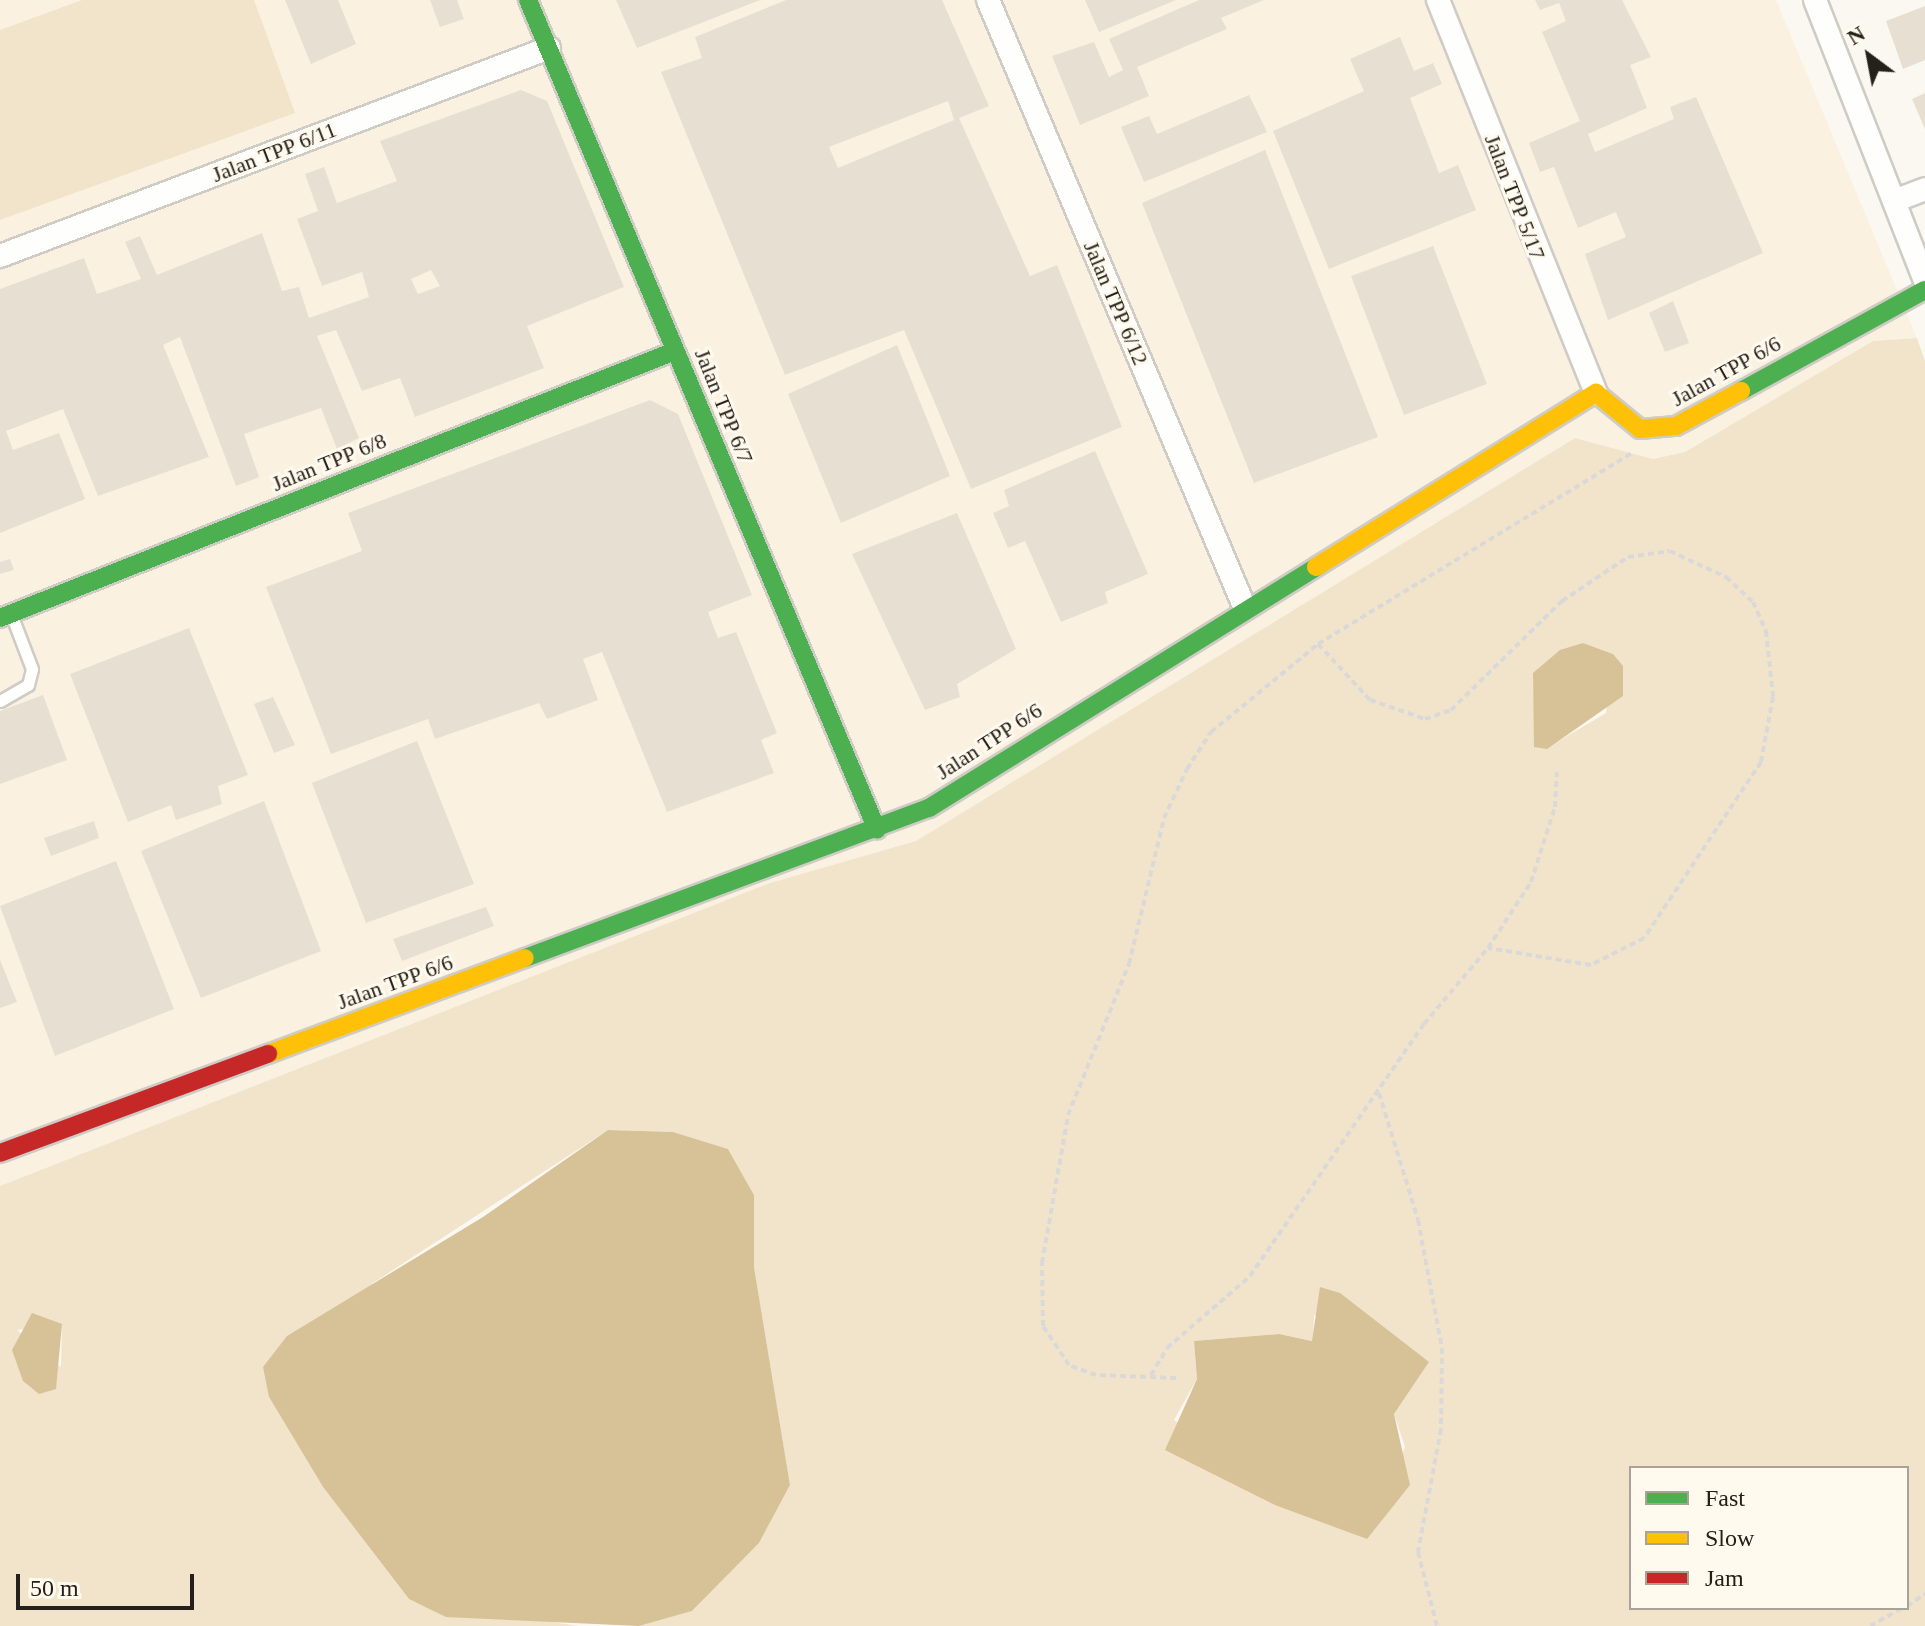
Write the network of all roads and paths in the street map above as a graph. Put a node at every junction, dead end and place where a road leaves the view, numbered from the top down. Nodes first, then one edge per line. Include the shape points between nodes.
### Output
1 (528, 0) edge
2 (988, 0) edge
3 (1438, 0) edge
4 (1818, 1) edge
5 (549, 48) junction
6 (1925, 189) edge
7 (1894, 201) junction
8 (0, 256) edge
9 (1925, 280) edge
10 (1925, 290) edge
11 (675, 351) junction
12 (1596, 393) junction
13 (1638, 450) dead end
14 (1244, 606) junction
15 (5, 616) edge
16 (1318, 644) junction
17 (0, 701) edge
18 (1557, 772) dead end
19 (877, 830) junction
20 (1488, 948) junction
21 (1379, 1093) junction
22 (0, 1153) edge
23 (1151, 1375) junction
24 (1176, 1378) dead end
25 (1899, 1610) edge
26 (1437, 1626) edge
27 (1870, 1626) edge

1 - 5 street, Jalan TPP 6/7
2 - 14 street, Jalan TPP 6/12
3 - 12 street, Jalan TPP 5/17
4 - 7 street
5 - 8 street, Jalan TPP 6/11
5 - 11 street, Jalan TPP 6/7
6 - 7 street
7 - 9 street
10 - 12 street, Jalan TPP 6/6 via 1676,426 1640,429
11 - 15 street, Jalan TPP 6/8
11 - 19 street, Jalan TPP 6/7
12 - 14 street, Jalan TPP 6/6
13 - 16 path
14 - 19 street, Jalan TPP 6/6 via 929,808
15 - 17 lane via 32,669 28,685
16 - 20 path via 1370,700 1425,719 1451,710 1562,601 1628,557 1670,551 1726,577 1753,602 1766,631 1773,697 1761,762 1644,938 1591,965
16 - 23 path via 1211,732 1187,769 1164,818 1129,964 1068,1115 1042,1263 1043,1326 1069,1365 1096,1375
18 - 20 path via 1555,807 1531,882
19 - 22 street, Jalan TPP 6/6
20 - 21 path
21 - 23 path via 1250,1276 1167,1348
21 - 26 path via 1418,1220 1442,1348 1441,1429 1418,1552
23 - 24 path
25 - 27 path

